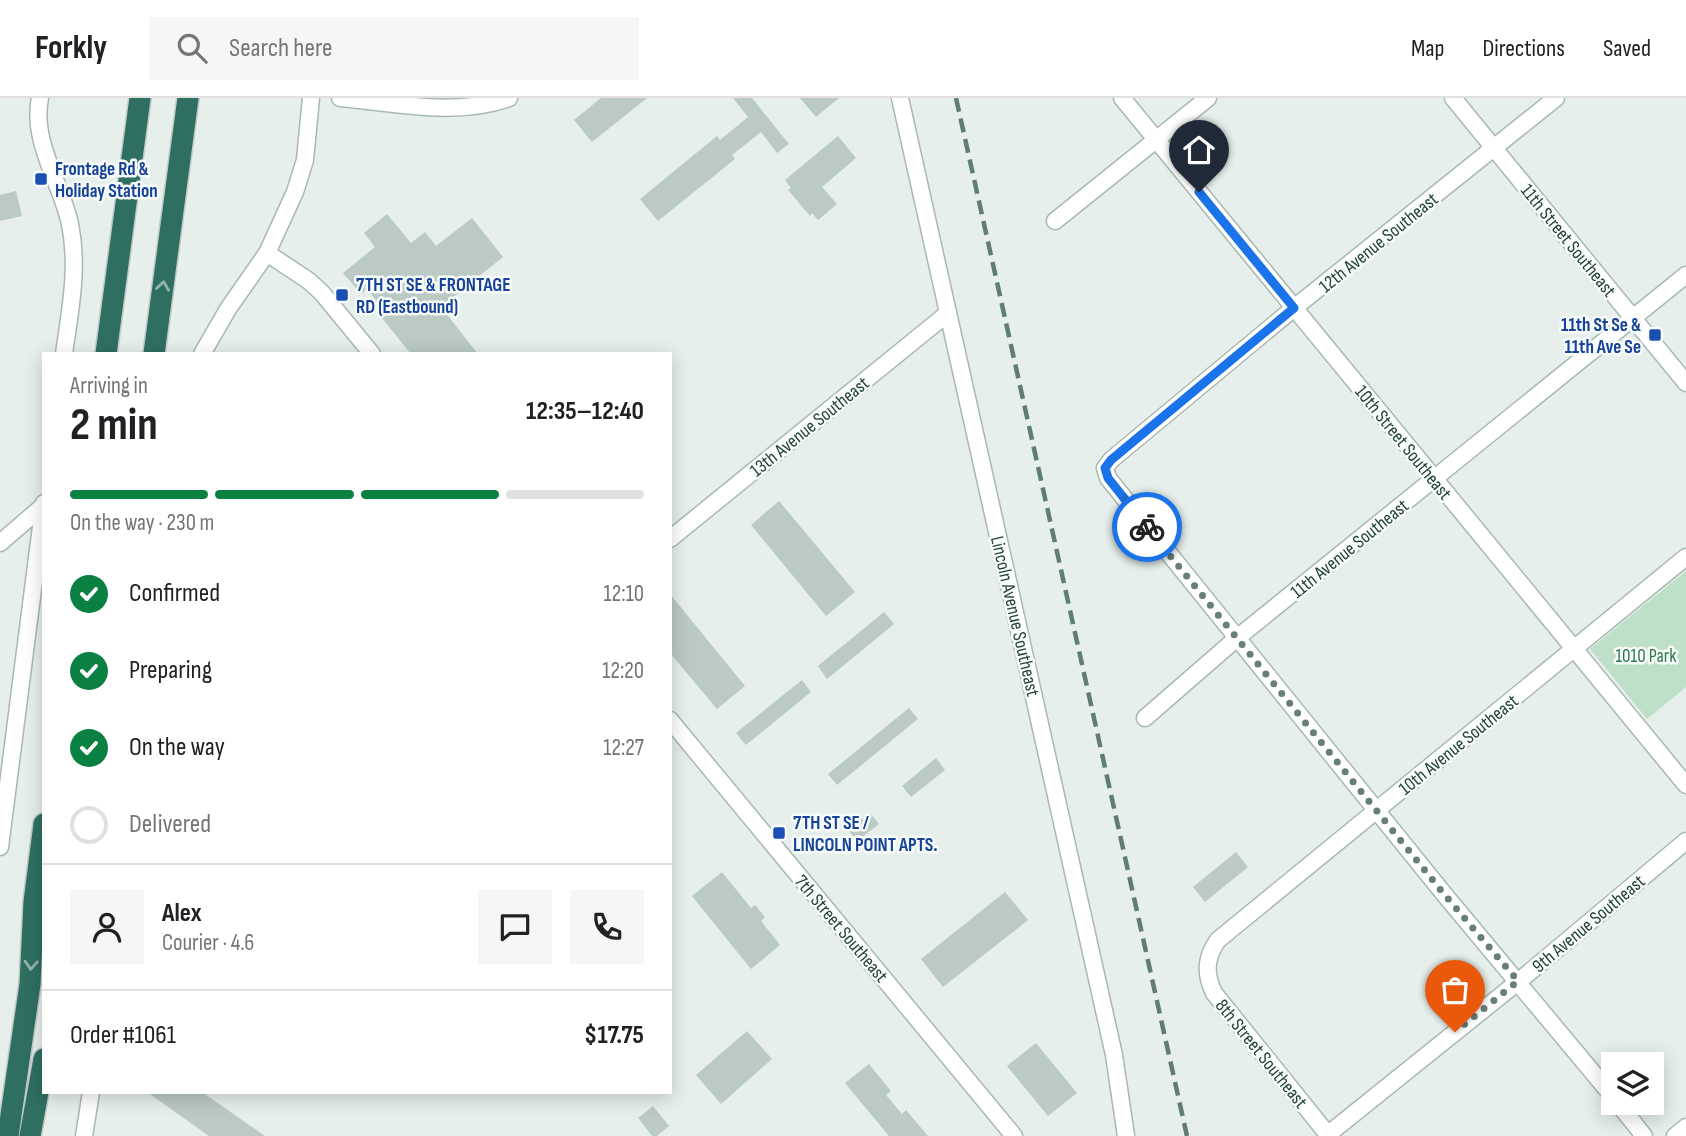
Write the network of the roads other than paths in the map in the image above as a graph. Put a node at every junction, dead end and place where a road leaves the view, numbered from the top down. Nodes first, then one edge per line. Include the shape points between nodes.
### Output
1 (40, 98) edge
2 (140, 98) edge
3 (188, 98) edge
4 (312, 98) edge
5 (340, 98) edge
6 (509, 98) edge
7 (900, 98) edge
8 (1122, 98) edge
9 (1208, 98) edge
10 (1453, 98) edge
11 (1556, 98) edge
12 (1156, 139) junction
13 (1494, 149) junction
14 (1055, 221) dead end
15 (267, 253) junction
16 (1686, 275) edge
17 (1294, 308) junction
18 (948, 313) junction
19 (1633, 318) junction
20 (64, 352) edge
21 (106, 352) edge
22 (154, 352) edge
23 (203, 352) edge
24 (370, 352) edge
25 (1686, 383) edge
26 (1434, 479) junction
27 (42, 506) edge
28 (42, 513) edge
29 (672, 537) edge
30 (0, 543) edge
31 (1686, 557) edge
32 (1237, 638) junction
33 (1574, 648) junction
34 (1145, 718) dead end
35 (672, 722) edge
36 (1686, 785) edge
37 (1377, 810) junction
38 (42, 838) edge
39 (1686, 842) edge
40 (0, 847) edge
41 (1208, 964) joint
42 (1518, 981) junction
43 (42, 1070) edge
44 (1601, 1082) edge
45 (91, 1094) edge
46 (1627, 1115) edge
47 (1686, 1127) edge
48 (1328, 1135) edge
49 (9, 1136) edge
50 (30, 1136) edge
51 (84, 1136) edge
52 (1014, 1136) edge
53 (1126, 1136) edge
54 (1644, 1136) edge
55 (1675, 1136) edge

1 - 20 street via 41,135 74,251 74,288
2 - 21 highway
22 -> 3 highway
4 - 15 street via 305,160
5 - 6 street via 462,108
7 - 18 street, Lincoln Avenue Southeast
8 - 12 street, 10th Street Southeast
9 - 12 street
10 - 13 street, 11th Street Southeast
11 - 13 street, 12th Avenue Southeast
12 - 14 street
12 - 17 street, 10th Street Southeast
13 - 17 street, 12th Avenue Southeast
13 - 19 street, 11th Street Southeast
15 - 23 street
15 - 24 street via 322,293
16 - 19 street, 11th Avenue Southeast
17 - 26 street, 10th Street Southeast
17 - 32 street, 12th Avenue Southeast via 1105,468 1108,478
18 - 29 street, 13th Avenue Southeast
18 - 53 street, Lincoln Avenue Southeast via 1114,1055
19 - 25 street, 11th Street Southeast
19 - 26 street, 11th Avenue Southeast
26 - 32 street, 11th Avenue Southeast
26 - 33 street, 10th Street Southeast
27 - 30 street
28 - 40 street
31 - 33 street, 10th Avenue Southeast
32 - 34 street, 11th Avenue Southeast
32 - 37 street
33 - 36 street, 10th Street Southeast
33 - 37 street, 10th Avenue Southeast
35 - 52 street, 7th Street Southeast
37 - 41 street, 10th Avenue Southeast via 1217,940
37 - 42 street
38 -> 49 highway via 33,902 30,984
39 - 42 street, 9th Avenue Southeast
41 - 48 street, 8th Street Southeast via 1214,993
42 - 44 street
42 - 48 street, 9th Avenue Southeast
43 - 50 highway
45 - 51 street
46 - 54 street
47 - 55 street

